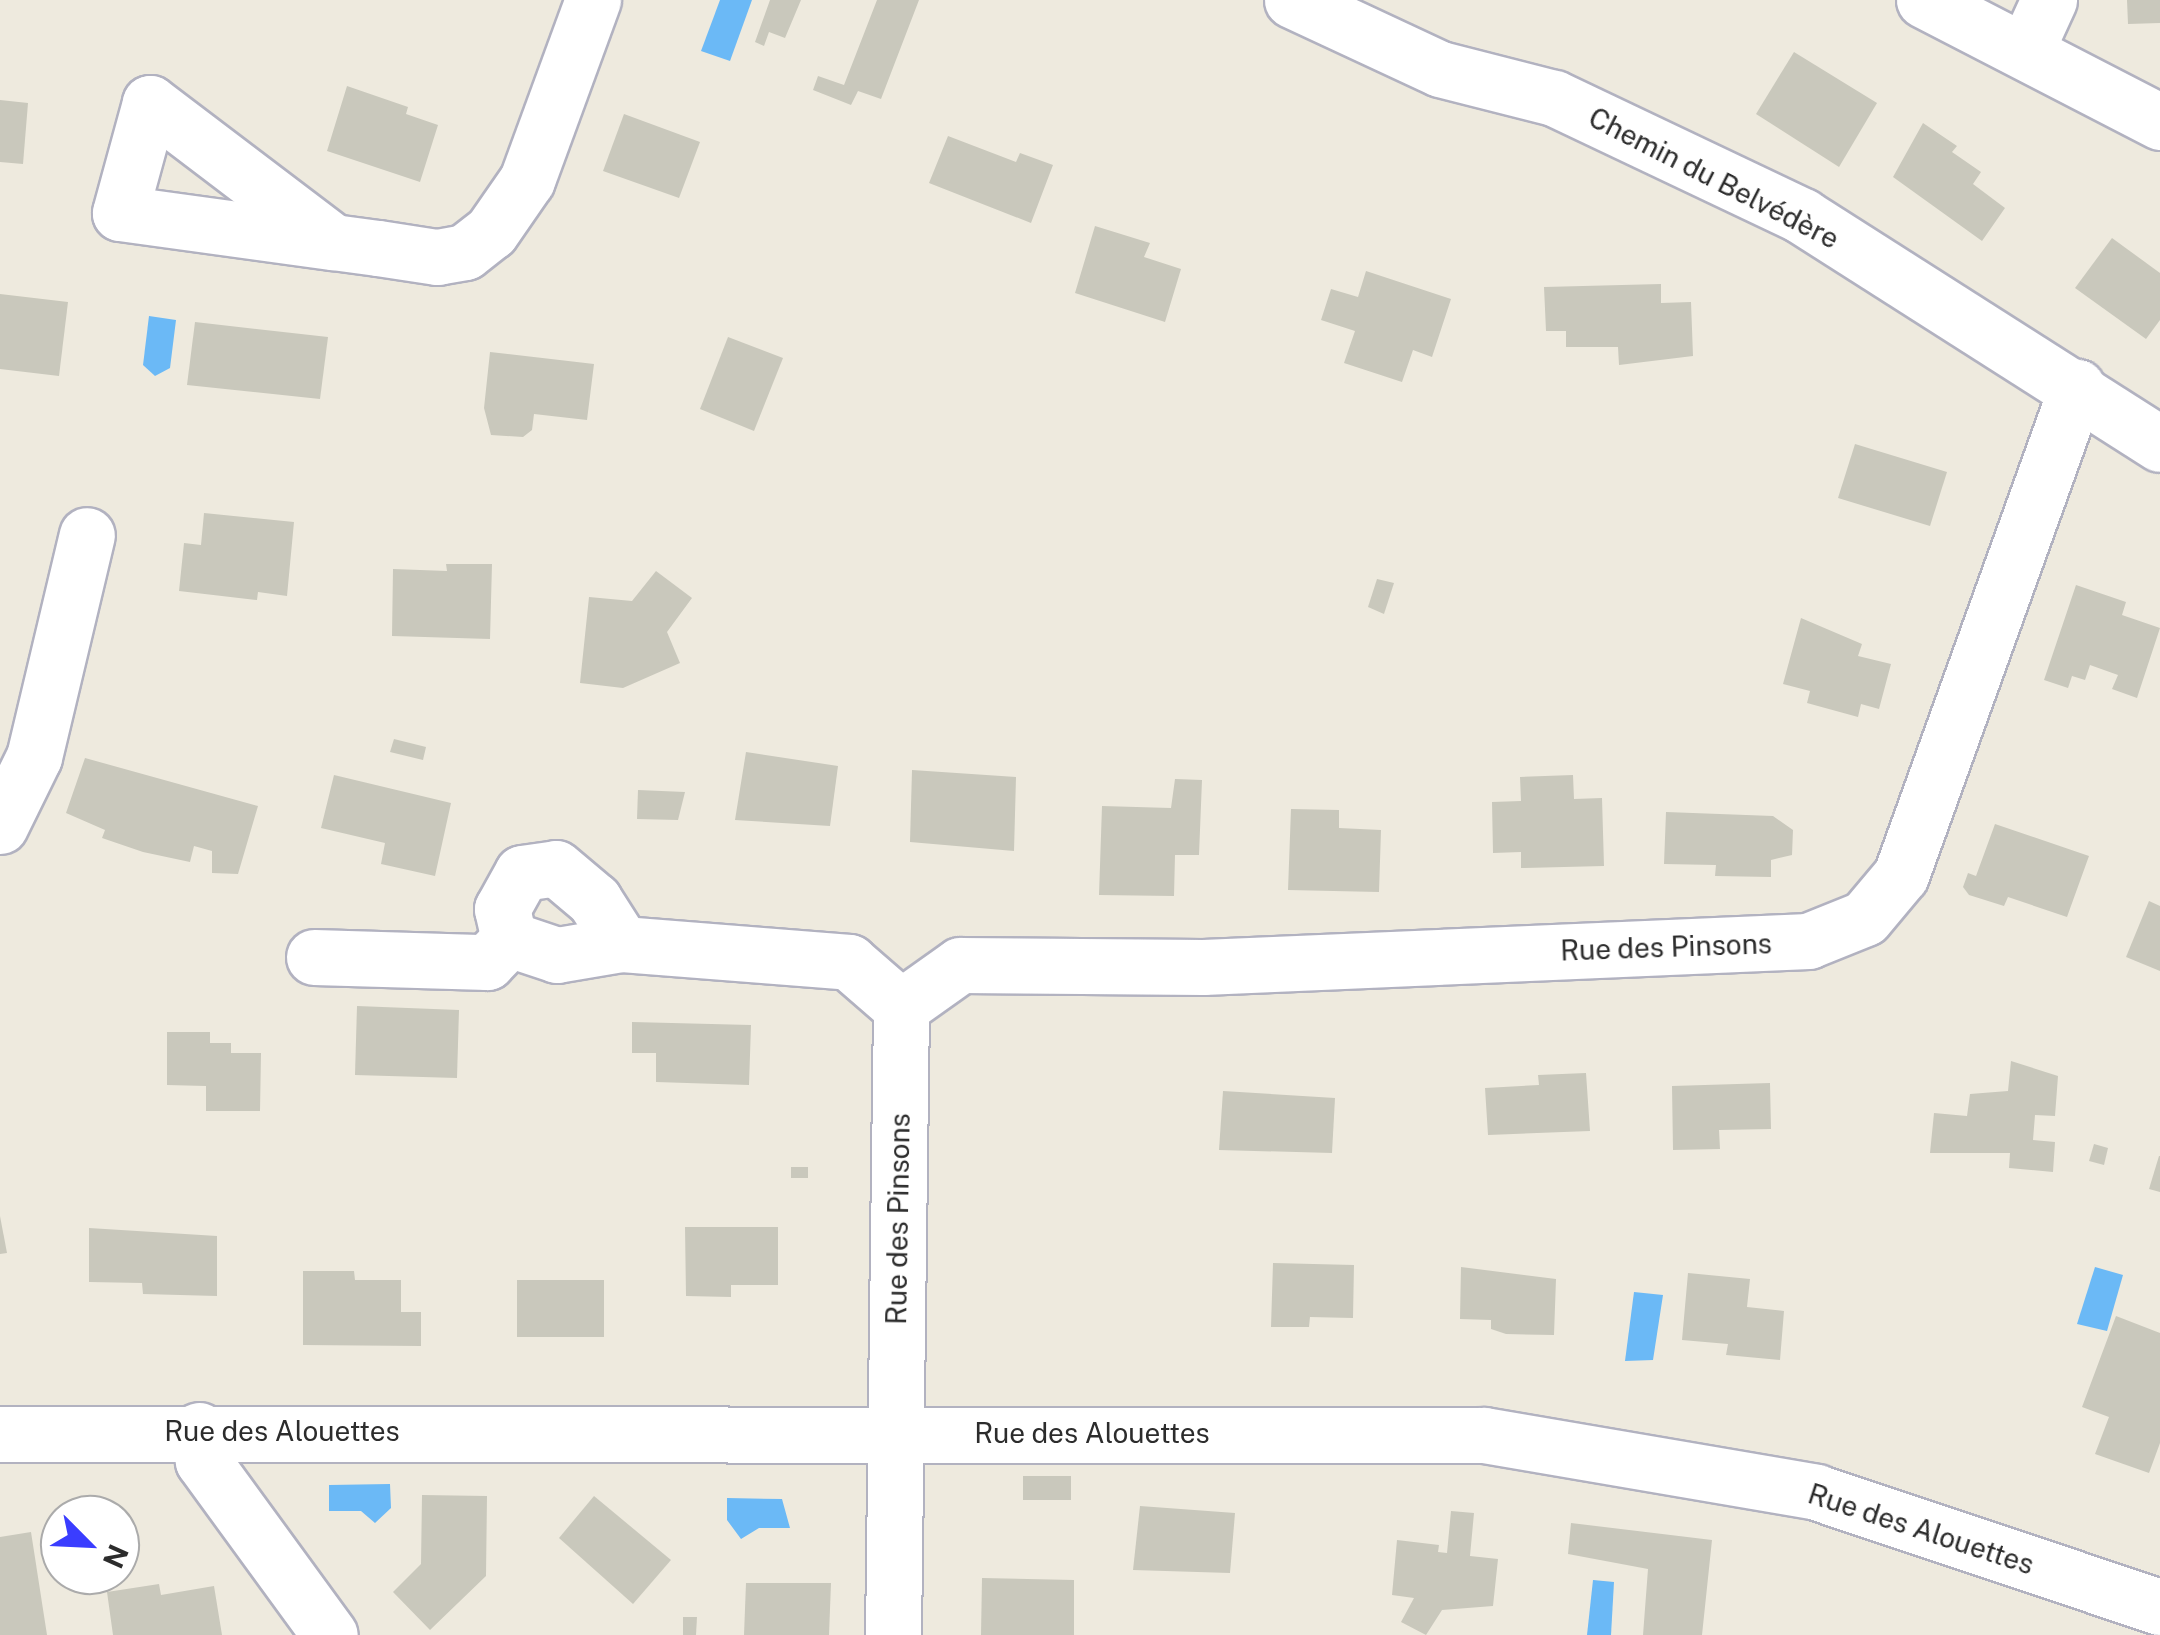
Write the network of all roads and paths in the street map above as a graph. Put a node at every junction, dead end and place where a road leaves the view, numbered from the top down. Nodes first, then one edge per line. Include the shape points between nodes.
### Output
1 (593, 0) edge
2 (1292, 0) edge
3 (1924, 0) edge
4 (2038, 24) edge
5 (2160, 122) edge
6 (333, 242) dead end
7 (2077, 386) junction
8 (2160, 444) edge
9 (87, 535) dead end
10 (0, 826) edge
11 (509, 940) junction
12 (622, 944) junction
13 (314, 956) dead end
14 (902, 1006) junction
15 (200, 1430) junction
16 (895, 1432) junction
17 (0, 1434) edge
18 (2160, 1608) edge
19 (330, 1635) edge
20 (893, 1635) edge

1 - 6 street via 527,180 491,232 465,252 437,256
2 - 7 street, Chemin du Belvédère via 1440,69 1554,98 1802,216
3 - 4 street
4 - 5 street
7 - 8 street, Chemin du Belvédère
7 - 14 street, Rue des Pinsons via 1901,876 1864,918 1808,942 1203,966 960,965
9 - 10 street via 34,757
11 - 12 street via 557,955
11 - 12 street via 502,909 522,873 556,868 594,900
11 - 13 street via 487,962
12 - 14 street via 848,962
14 - 16 street, Rue des Pinsons
15 - 16 street, Rue des Alouettes
15 - 17 street, Rue des Alouettes
15 - 19 street via 203,1461
16 - 18 street, Rue des Alouettes via 1484,1435 1816,1492
16 - 20 street, Rue des Pinsons

